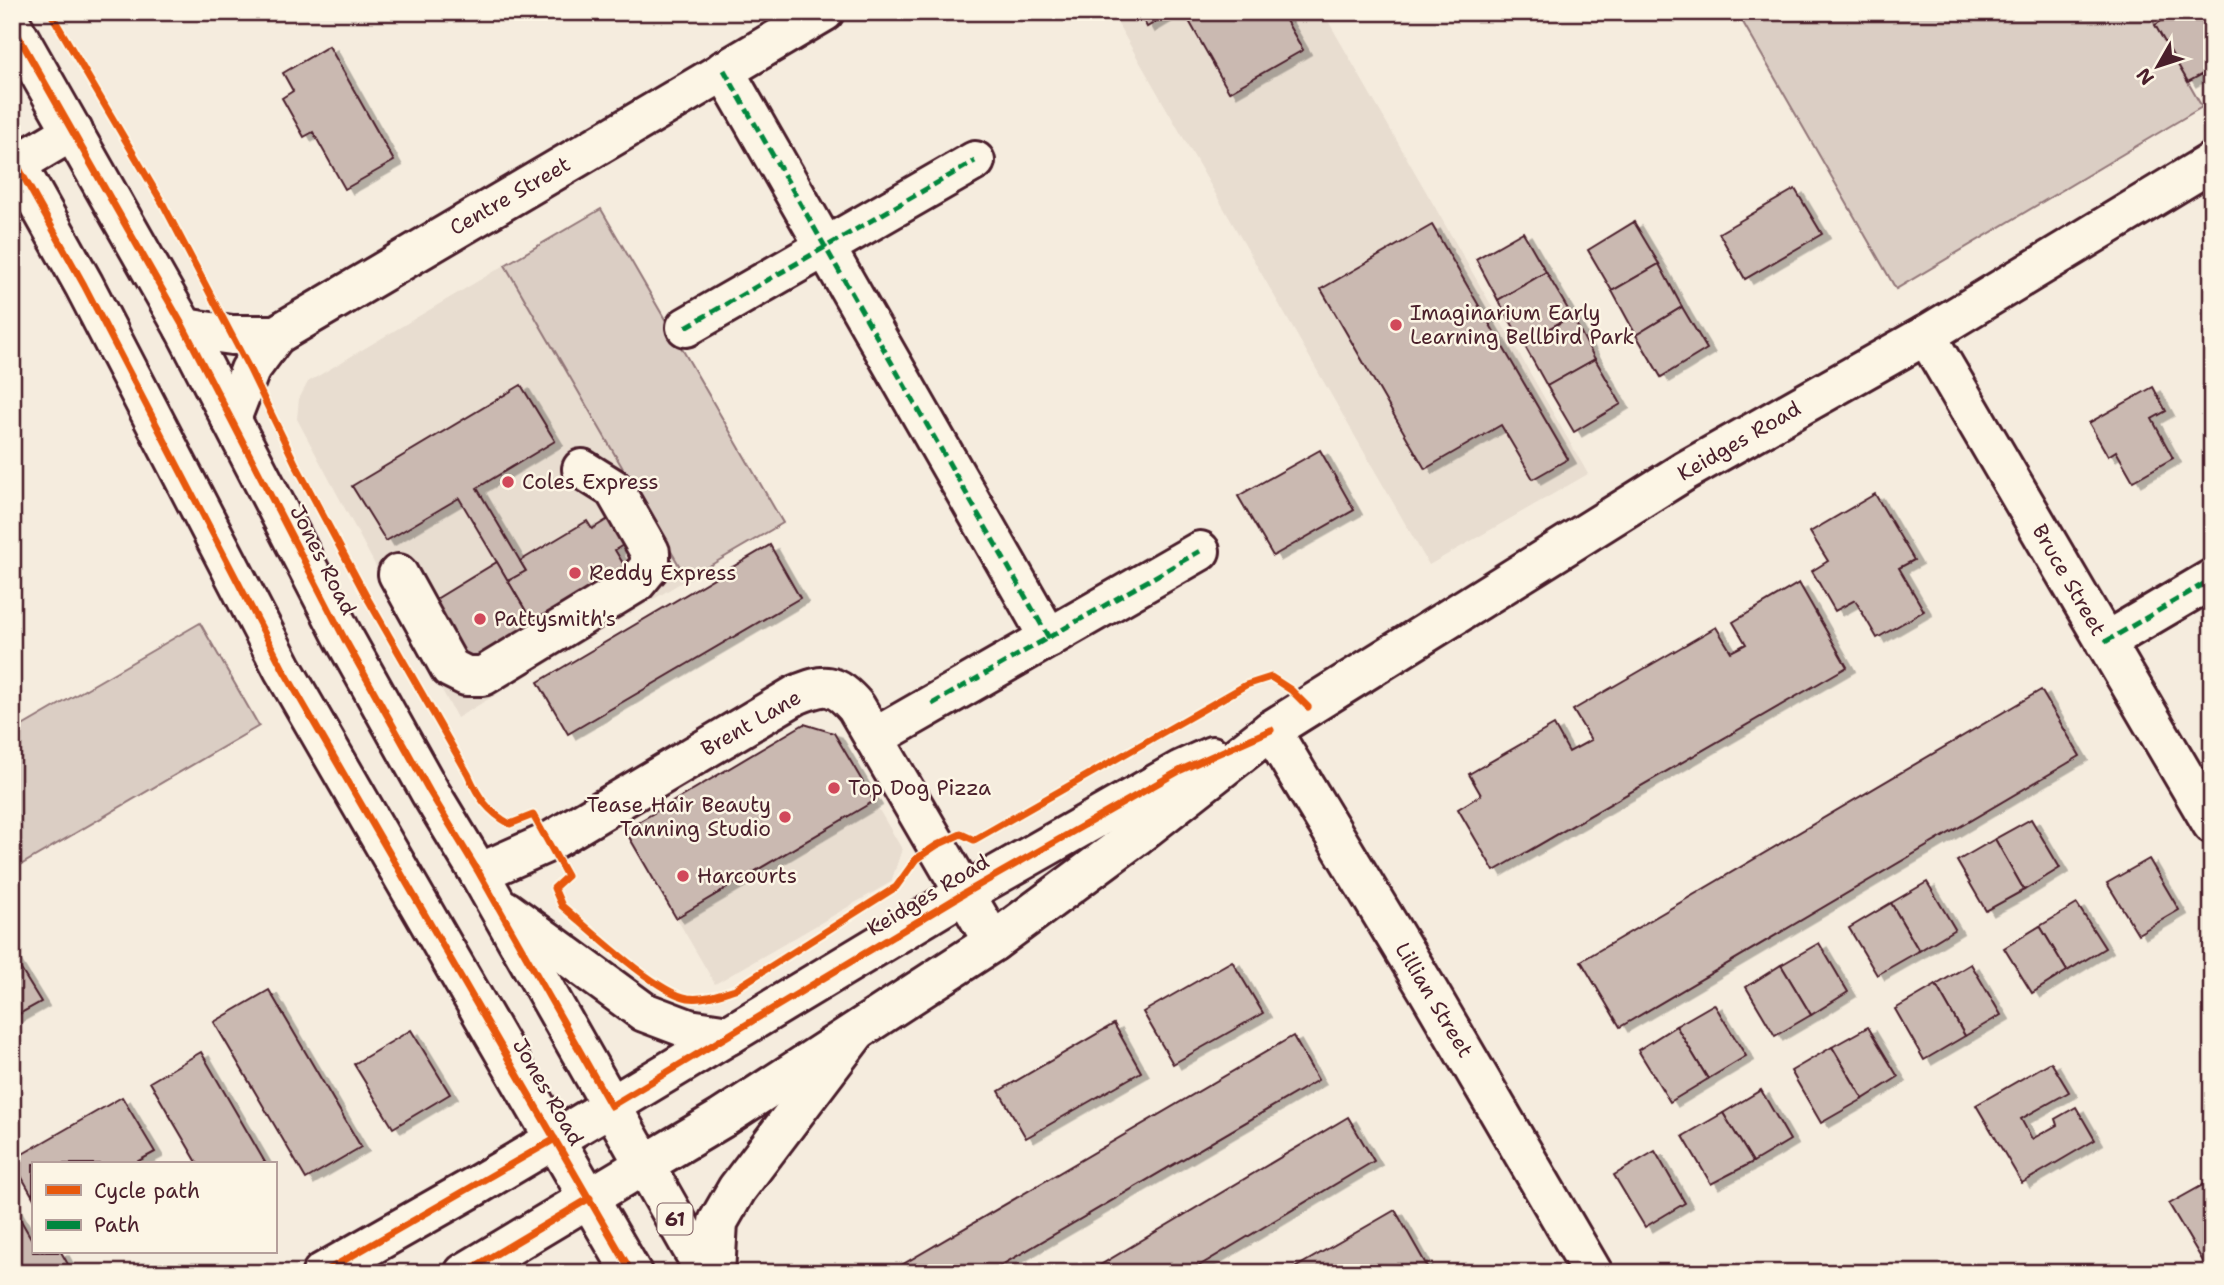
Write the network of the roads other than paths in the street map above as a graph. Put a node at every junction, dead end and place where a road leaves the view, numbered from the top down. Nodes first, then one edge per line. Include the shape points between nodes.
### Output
1 (824, 12) edge
2 (12, 25) edge
3 (724, 70) junction
4 (73, 131) junction
5 (975, 161) dead end
6 (14, 162) edge
7 (2212, 162) edge
8 (826, 247) junction
9 (686, 327) dead end
10 (184, 328) junction
11 (276, 335) junction
12 (1926, 335) junction
13 (231, 419) junction
14 (582, 469) dead end
15 (1200, 551) dead end
16 (398, 574) dead end
17 (2212, 579) edge
18 (1049, 638) junction
19 (2105, 642) junction
20 (1271, 730) junction
21 (874, 738) junction
22 (2212, 824) edge
23 (487, 888) junction
24 (965, 893) junction
25 (993, 943) junction
26 (856, 1032) junction
27 (729, 1035) junction
28 (611, 1106) junction
29 (555, 1139) junction
30 (644, 1165) junction
31 (590, 1198) junction
32 (322, 1273) edge
33 (464, 1273) edge
34 (632, 1273) edge
35 (706, 1273) edge
36 (715, 1273) edge
37 (1593, 1273) edge

1 - 3 street, Centre Street
2 - 4 street, Jones Road
3 - 8 street
3 - 11 street, Centre Street
4 - 6 street
4 - 10 street, Jones Road
5 - 8 street
6 - 29 street, Jones Road via 84,285 283,669
7 - 12 street, Keidges Road
8 - 9 street
8 - 18 street
10 - 11 street
10 - 13 street, Jones Road
11 - 13 street via 250,370
12 - 19 street, Bruce Street
12 - 20 street, Keidges Road via 1685,471
13 - 23 street, Jones Road via 351,650
14 - 16 street via 614,489 650,552 650,566 636,583 484,676 466,676 450,667
15 - 18 street
17 - 19 street
18 - 21 street
19 - 22 street, Bruce Street
20 - 24 street, Keidges Road via 1181,770
20 - 25 street, Keidges Road
20 - 37 street, Lillian Street
21 - 23 street, Brent Lane via 844,693 831,686 817,686 549,842
21 - 24 street, Brent Lane
23 - 27 street via 644,1012 689,1029
23 - 28 street, Jones Road
24 - 25 street, Brent Lane
24 - 27 street, Keidges Road
25 - 26 street, Keidges Road
26 - 30 street, Keidges Road
26 - 36 street via 724,1211 718,1222
27 - 28 street, Keidges Road
28 - 29 street, Keidges Road
28 - 30 street, 61
29 - 31 street, Jones Road
29 - 32 street, Keidges Road
30 - 31 street, Keidges Road
30 - 35 street, 61
31 - 33 street, Keidges Road
31 - 34 street, Jones Road

